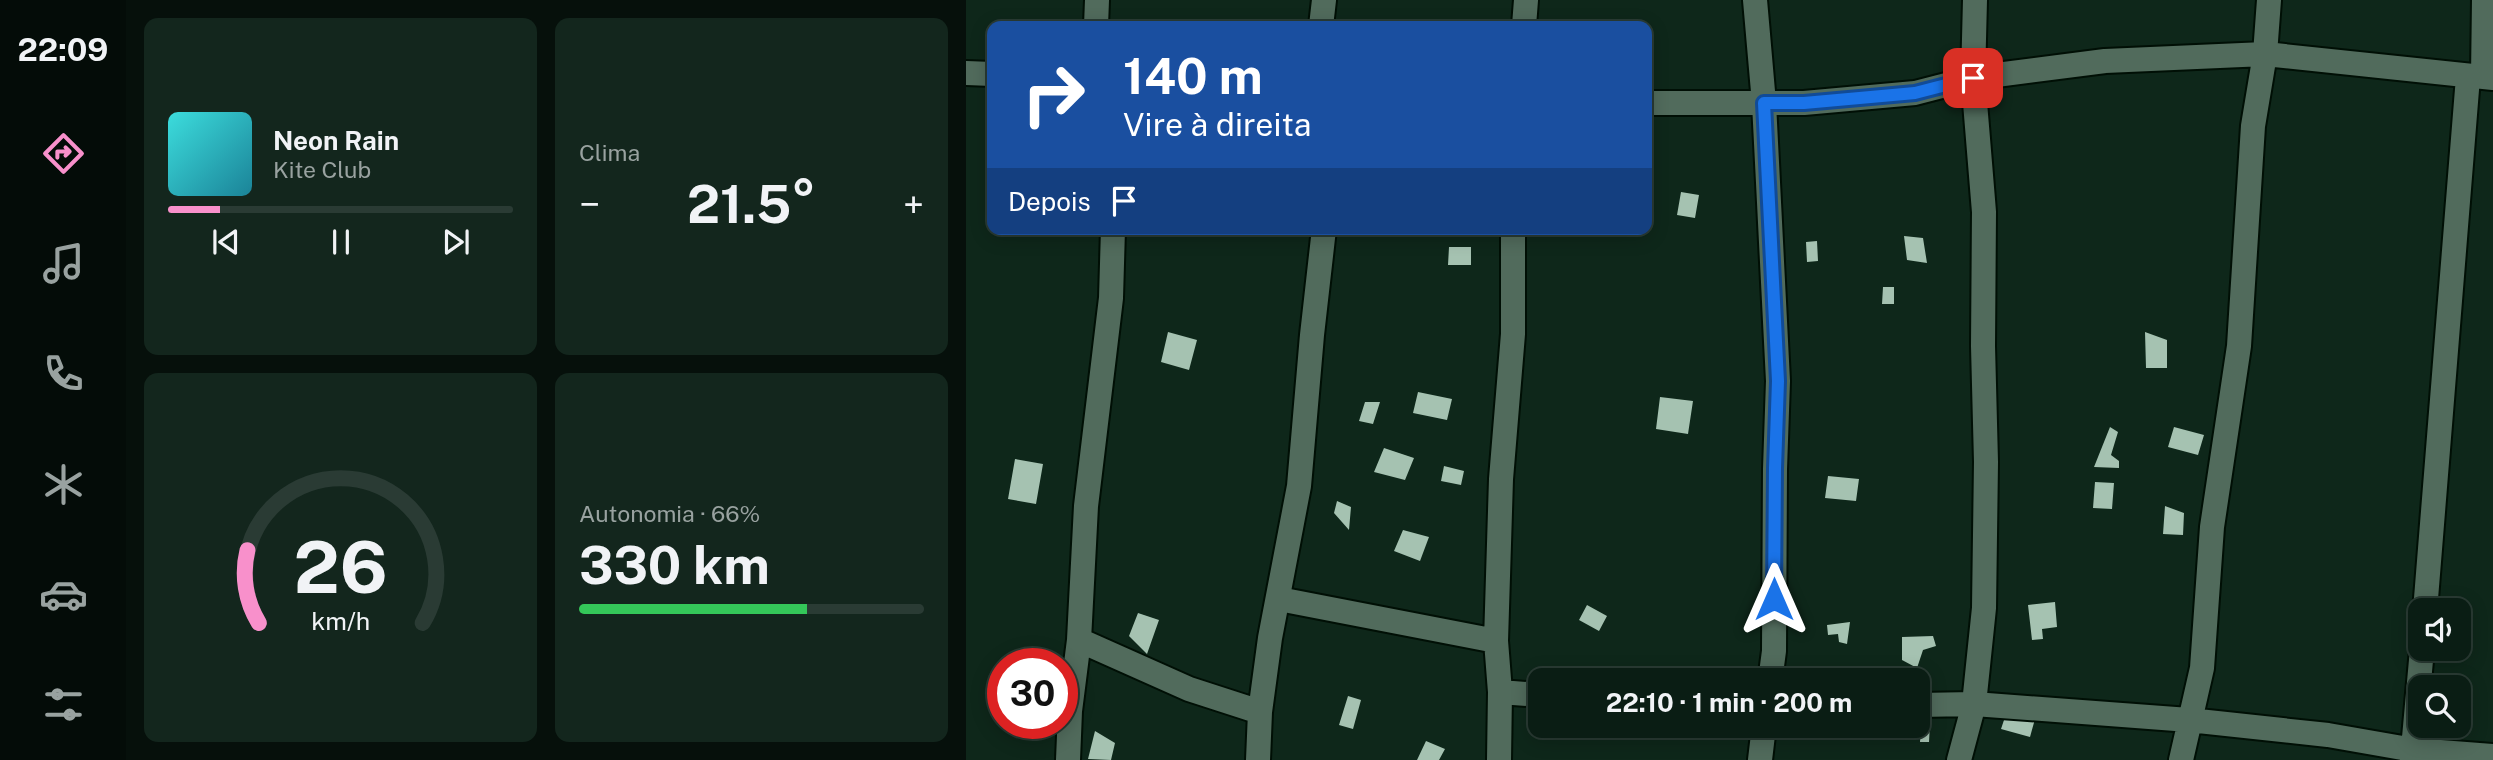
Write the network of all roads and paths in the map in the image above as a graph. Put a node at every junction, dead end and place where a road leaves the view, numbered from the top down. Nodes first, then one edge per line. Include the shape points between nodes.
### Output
1 (1097, 0) edge
2 (1324, 0) edge
3 (1526, 0) edge
4 (1755, 0) edge
5 (1975, 0) edge
6 (2269, 0) edge
7 (2484, 0) edge
8 (1096, 21) edge
9 (1322, 21) edge
10 (1524, 21) edge
11 (2265, 54) junction
12 (966, 73) edge
13 (987, 74) edge
14 (2481, 77) edge
15 (1973, 78) junction
16 (1652, 103) edge
17 (1764, 103) junction
18 (1113, 235) edge
19 (1323, 235) edge
20 (1513, 235) edge
21 (2426, 598) edge
22 (1279, 599) junction
23 (1079, 640) junction
24 (1496, 641) junction
25 (2421, 661) edge
26 (1772, 668) edge
27 (1500, 692) junction
28 (1528, 694) edge
29 (1974, 704) junction
30 (1930, 705) edge
31 (1259, 712) junction
32 (2189, 720) junction
33 (1763, 738) edge
34 (2413, 755) edge
35 (2493, 756) edge
36 (1068, 760) edge
37 (1258, 760) edge
38 (1499, 760) edge
39 (1760, 760) edge
40 (1959, 760) edge
41 (2181, 760) edge

1 - 8 street
2 - 9 street
3 - 10 street
4 - 17 street
5 - 15 street
6 - 11 street
7 - 14 street
11 - 14 street
11 - 15 street via 2105,61
11 - 32 street via 2253,126 2238,346 2212,527 2202,668
12 - 13 street
14 - 21 street
15 - 17 street via 1915,93
15 - 29 street via 1984,212 1986,462 1984,608
16 - 17 street
17 - 26 street via 1778,381
18 - 23 street via 1111,299 1086,506
19 - 22 street via 1299,486
20 - 24 street via 1513,334 1501,479
22 - 24 street
22 - 31 street
23 - 31 street via 1189,689
23 - 36 street
24 - 27 street
25 - 34 street
27 - 28 street
27 - 38 street
29 - 30 street
29 - 32 street
29 - 40 street
31 - 37 street
32 - 34 street via 2328,735
32 - 41 street
33 - 39 street
34 - 35 street

